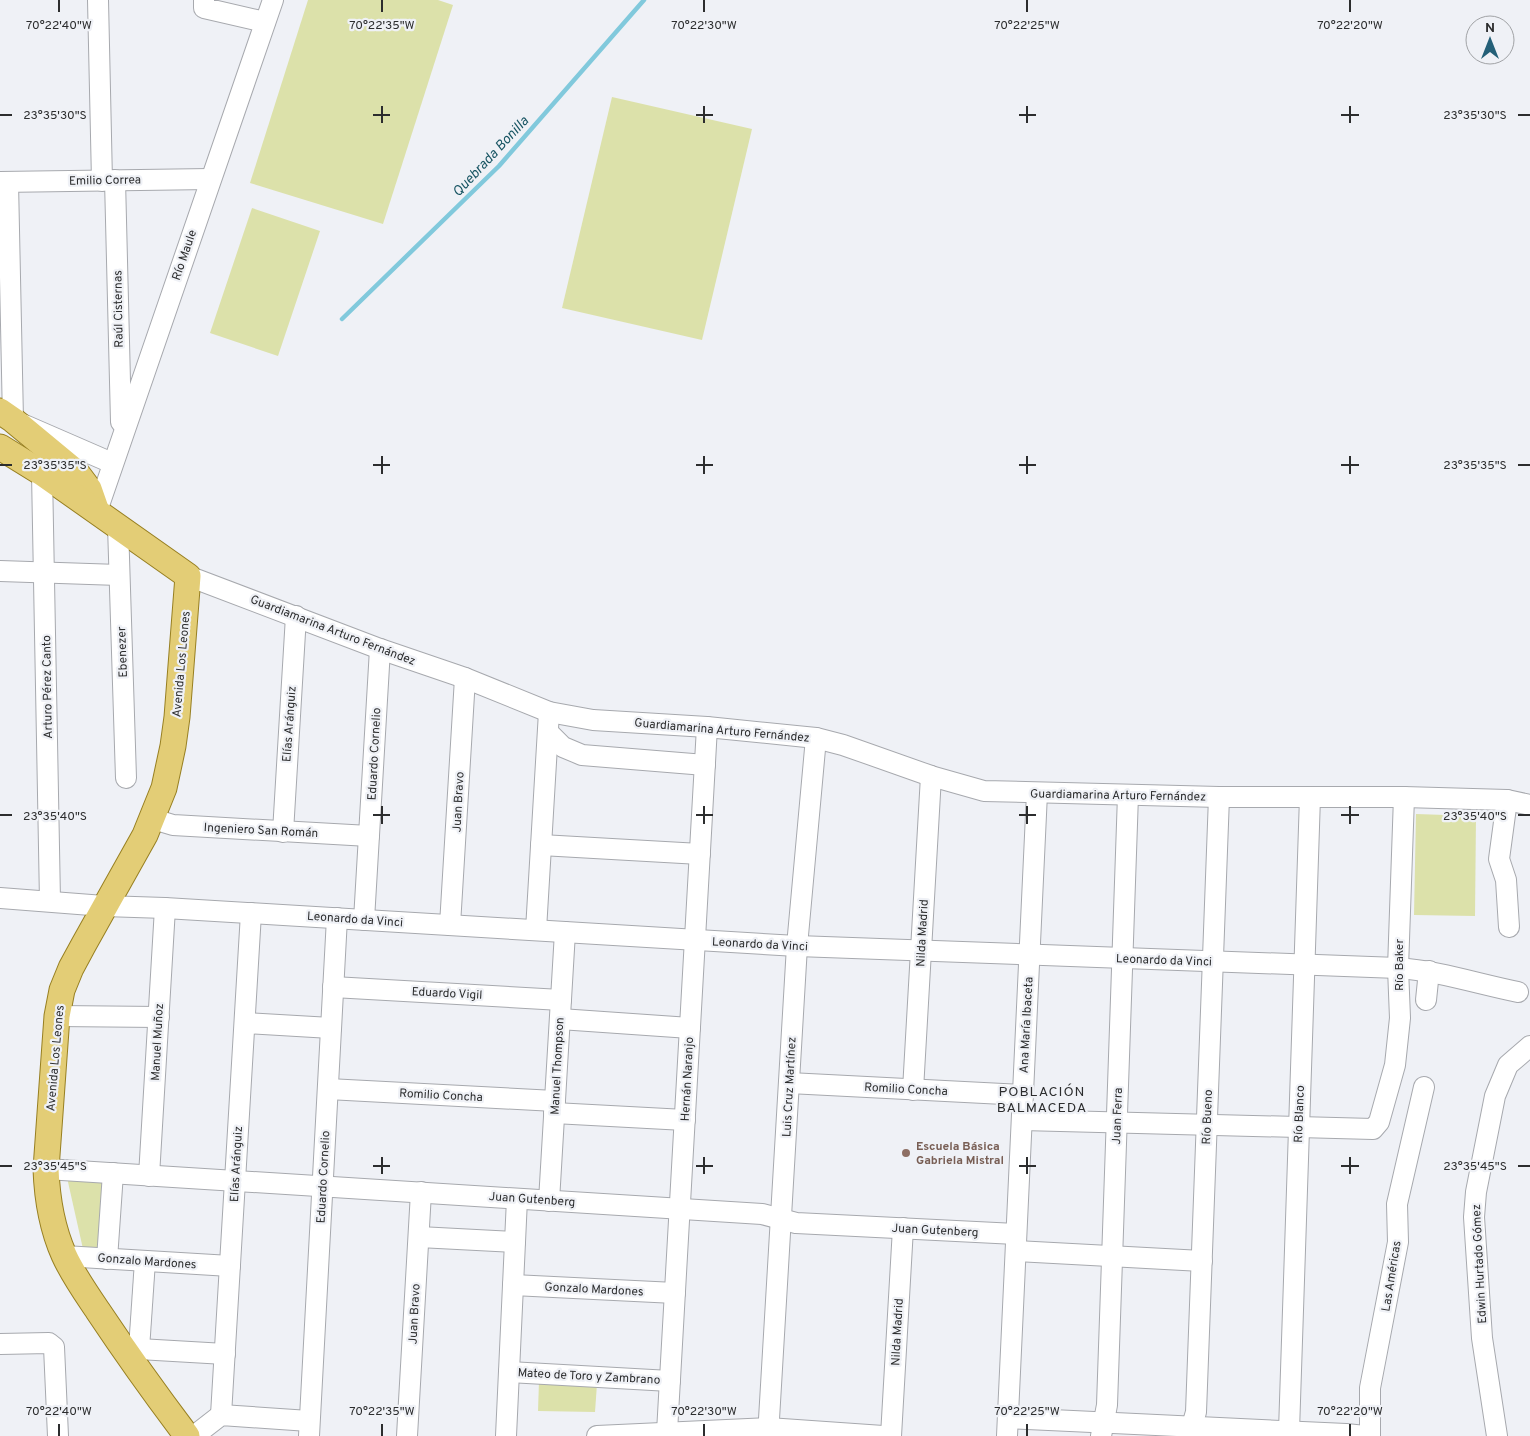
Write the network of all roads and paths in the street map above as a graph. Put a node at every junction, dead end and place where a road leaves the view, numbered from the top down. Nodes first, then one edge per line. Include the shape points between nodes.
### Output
1 (98, 0) edge
2 (204, 0) edge
3 (273, 0) edge
4 (265, 22) junction
5 (210, 179) junction
6 (109, 180) junction
7 (4, 182) edge
8 (7, 415) edge
9 (122, 437) junction
10 (0, 447) edge
11 (112, 463) junction
12 (42, 473) junction
13 (97, 512) junction
14 (118, 526) junction
15 (0, 571) edge
16 (44, 572) junction
17 (119, 575) junction
18 (188, 576) junction
19 (296, 616) junction
20 (380, 649) junction
21 (465, 678) junction
22 (549, 712) junction
23 (707, 727) junction
24 (548, 732) junction
25 (816, 738) junction
26 (705, 765) junction
27 (931, 776) junction
28 (126, 778) dead end
29 (1037, 793) junction
30 (1128, 795) junction
31 (1404, 797) junction
32 (1219, 798) junction
33 (1310, 798) junction
34 (1507, 800) junction
35 (1530, 805) edge
36 (153, 819) junction
37 (283, 832) junction
38 (369, 836) junction
39 (541, 845) junction
40 (700, 854) junction
41 (0, 898) edge
42 (50, 901) junction
43 (104, 906) junction
44 (165, 908) junction
45 (252, 913) junction
46 (337, 918) junction
47 (364, 920) junction
48 (450, 925) junction
49 (1509, 927) dead end
50 (536, 930) junction
51 (565, 932) junction
52 (695, 940) junction
53 (798, 946) junction
54 (921, 951) junction
55 (1030, 955) junction
56 (1123, 958) junction
57 (1213, 961) junction
58 (1304, 965) junction
59 (1398, 968) junction
60 (1429, 971) junction
61 (334, 987) junction
62 (1518, 992) dead end
63 (1426, 1000) dead end
64 (560, 1009) junction
65 (57, 1016) junction
66 (159, 1017) junction
67 (245, 1023) junction
68 (331, 1028) junction
69 (690, 1028) junction
70 (1530, 1046) edge
71 (789, 1083) junction
72 (1424, 1087) dead end
73 (328, 1089) junction
74 (914, 1090) junction
75 (1023, 1095) junction
76 (554, 1107) junction
77 (684, 1120) junction
78 (1022, 1120) junction
79 (1117, 1122) junction
80 (1207, 1125) junction
81 (1299, 1127) junction
82 (46, 1169) junction
83 (113, 1173) junction
84 (149, 1176) junction
85 (235, 1181) junction
86 (322, 1186) junction
87 (421, 1192) junction
88 (517, 1198) junction
89 (549, 1200) junction
90 (679, 1209) junction
91 (781, 1219) junction
92 (903, 1228) junction
93 (419, 1237) junction
94 (515, 1242) junction
95 (1016, 1242) junction
96 (64, 1256) junction
97 (1112, 1256) junction
98 (107, 1258) junction
99 (146, 1261) junction
100 (1202, 1261) junction
101 (230, 1266) junction
102 (513, 1285) junction
103 (674, 1293) junction
104 (0, 1344) edge
105 (134, 1353) junction
106 (225, 1354) junction
107 (509, 1372) junction
108 (670, 1381) junction
109 (221, 1416) junction
110 (1008, 1427) edge
111 (309, 1429) edge
112 (1103, 1429) edge
113 (1191, 1431) edge
114 (768, 1432) edge
115 (1281, 1433) edge
116 (658, 1434) edge
117 (1355, 1435) edge
118 (58, 1436) edge
119 (187, 1436) edge
120 (194, 1436) edge
121 (407, 1436) edge
122 (506, 1436) edge
123 (597, 1436) edge
124 (883, 1436) edge
125 (891, 1436) edge
126 (1370, 1436) edge
127 (1497, 1436) edge

1 - 6 street, Raúl Cisternas
2 - 4 street via 204,8
3 - 4 street, Río Maule
4 - 5 street, Río Maule
5 - 6 street, Emilio Correa
5 - 9 street, Río Maule
6 - 7 street, Emilio Correa
6 - 9 street, Raúl Cisternas
7 - 8 street
8 - 11 street
8 - 13 main road via 77,473 89,490
9 - 11 street, Río Maule
10 - 12 main road, Guardiamarina Arturo Fernández
11 - 13 street, Río Maule
12 - 13 main road, Guardiamarina Arturo Fernández
12 - 16 street, Arturo Pérez Canto
13 - 14 main road, Guardiamarina Arturo Fernández
14 - 17 street, Ebenezer
14 - 18 main road, Guardiamarina Arturo Fernández
15 - 16 street
16 - 17 street
16 - 42 street, Arturo Pérez Canto
17 - 28 street, Ebenezer
18 - 19 street, Guardiamarina Arturo Fernández
18 - 36 main road, Avenida Los Leones via 173,746
19 - 20 street, Guardiamarina Arturo Fernández
19 - 37 street, Elías Aránguiz
20 - 21 street, Guardiamarina Arturo Fernández
20 - 38 street, Eduardo Cornelio
21 - 22 street, Guardiamarina Arturo Fernández
21 - 48 street, Juan Bravo
22 - 23 street, Guardiamarina Arturo Fernández via 593,720
22 - 24 street
23 - 25 street, Guardiamarina Arturo Fernández
23 - 26 street, Hernán Naranjo
24 - 26 street via 563,747 582,755
24 - 39 street
25 - 27 street, Guardiamarina Arturo Fernández via 843,744
25 - 53 street, Luis Cruz Martínez
26 - 40 street, Hernán Naranjo
27 - 29 street, Guardiamarina Arturo Fernández via 984,791
27 - 54 street, Nilda Madrid
29 - 30 street, Guardiamarina Arturo Fernández
29 - 55 street, Ana María Ibaceta
30 - 32 street, Guardiamarina Arturo Fernández
30 - 56 street, Juan Ferra
31 - 33 street, Guardiamarina Arturo Fernández
31 - 34 street, Guardiamarina Arturo Fernández
31 - 59 street, Río Baker
32 - 33 street, Guardiamarina Arturo Fernández
32 - 57 street, Río Bueno
33 - 58 street, Río Blanco
34 - 35 street, Guardiamarina Arturo Fernández
34 - 49 street via 1499,858 1506,880
36 - 37 street, Ingeniero San Román via 173,825
36 - 43 main road, Avenida Los Leones
37 - 38 street, Ingeniero San Román
38 - 47 street, Eduardo Cornelio
39 - 40 street
39 - 50 street
40 - 52 street, Hernán Naranjo
41 - 42 street, Leonardo da Vinci
42 - 43 street, Leonardo da Vinci
43 - 44 street, Leonardo da Vinci
43 - 65 main road, Avenida Los Leones via 68,974
44 - 45 street, Leonardo da Vinci
44 - 66 street, Manuel Muñoz
45 - 46 street, Leonardo da Vinci
45 - 67 street, Elías Aránguiz
46 - 47 street, Leonardo da Vinci
46 - 61 street, Eduardo Cornelio
47 - 48 street, Leonardo da Vinci
48 - 50 street, Leonardo da Vinci
50 - 51 street, Leonardo da Vinci
51 - 52 street, Leonardo da Vinci
51 - 64 street, Manuel Thompson
52 - 53 street, Leonardo da Vinci
52 - 69 street, Hernán Naranjo
53 - 54 street, Leonardo da Vinci
53 - 71 street, Luis Cruz Martínez
54 - 55 street, Leonardo da Vinci
54 - 74 street, Nilda Madrid
55 - 56 street, Leonardo da Vinci
55 - 75 street, Ana María Ibaceta
56 - 57 street, Leonardo da Vinci
56 - 79 street, Juan Ferra
57 - 58 street, Leonardo da Vinci
57 - 80 street, Río Bueno
58 - 59 street, Leonardo da Vinci
58 - 81 street, Río Blanco
59 - 60 street, Leonardo da Vinci
59 - 81 street, Río Baker via 1400,1018 1395,1065 1379,1122 1373,1129
60 - 62 street, Leonardo da Vinci
60 - 63 street
61 - 64 street, Eduardo Vigil
61 - 68 street, Eduardo Cornelio
64 - 69 street, Eduardo Vigil
64 - 76 street, Manuel Thompson
65 - 66 street
65 - 82 main road, Avenida Los Leones
66 - 84 street, Manuel Muñoz
67 - 68 street
67 - 85 street, Elías Aránguiz
68 - 73 street, Eduardo Cornelio
69 - 77 street, Hernán Naranjo
70 - 127 street, Edwin Hurtado Gómez via 1508,1065 1495,1096 1476,1192 1474,1217 1482,1338
71 - 74 street, Romilio Concha
71 - 91 street, Luis Cruz Martínez
72 - 126 street, Las Américas via 1398,1204 1398,1242 1370,1388
73 - 76 street, Romilio Concha
73 - 86 street, Eduardo Cornelio
74 - 75 street, Romilio Concha
75 - 78 street, Ana María Ibaceta
76 - 77 street, Romilio Concha
76 - 89 street, Manuel Thompson
77 - 90 street, Hernán Naranjo
78 - 79 street
78 - 95 street, Ana María Ibaceta
79 - 80 street
79 - 97 street, Juan Ferra
80 - 81 street
80 - 100 street, Río Bueno
81 - 115 street, Río Blanco
82 - 83 street, Juan Gutenberg
82 - 96 main road, Avenida Los Leones via 52,1218
83 - 84 street, Juan Gutenberg
83 - 98 street
84 - 85 street, Juan Gutenberg
85 - 86 street, Juan Gutenberg
85 - 101 street, Elías Aránguiz
86 - 87 street, Juan Gutenberg
86 - 111 street, Eduardo Cornelio
87 - 88 street, Juan Gutenberg
87 - 93 street, Juan Bravo
88 - 89 street, Juan Gutenberg
88 - 94 street
89 - 90 street, Juan Gutenberg
90 - 91 street, Juan Gutenberg via 762,1214
90 - 103 street, Hernán Naranjo
91 - 92 street, Juan Gutenberg via 796,1224
91 - 114 street, Luis Cruz Martínez
92 - 95 street, Juan Gutenberg
92 - 125 street, Nilda Madrid
93 - 94 street
93 - 121 street, Juan Bravo
94 - 102 street
95 - 97 street, Juan Gutenberg
95 - 110 street, Ana María Ibaceta
96 - 98 street, Gonzalo Mardones
96 - 105 main road, Avenida Los Leones
97 - 100 street, Juan Gutenberg
97 - 112 street, Juan Ferra via 1107,1405
98 - 99 street, Gonzalo Mardones
99 - 101 street, Gonzalo Mardones
99 - 105 street
100 - 113 street, Río Bueno via 1196,1412
101 - 106 street, Elías Aránguiz
102 - 103 street, Gonzalo Mardones
102 - 107 street
103 - 108 street, Hernán Naranjo
104 - 118 street via 49,1343 54,1347
105 - 106 street
105 - 119 main road, Avenida Los Leones
106 - 109 street, Elías Aránguiz
107 - 108 street, Mateo de Toro y Zambrano
107 - 122 street
108 - 116 street, Hernán Naranjo
109 - 111 street
109 - 120 street
110 - 112 street
112 - 113 street
113 - 115 street
114 - 116 street
114 - 124 street
115 - 117 street
116 - 123 street

